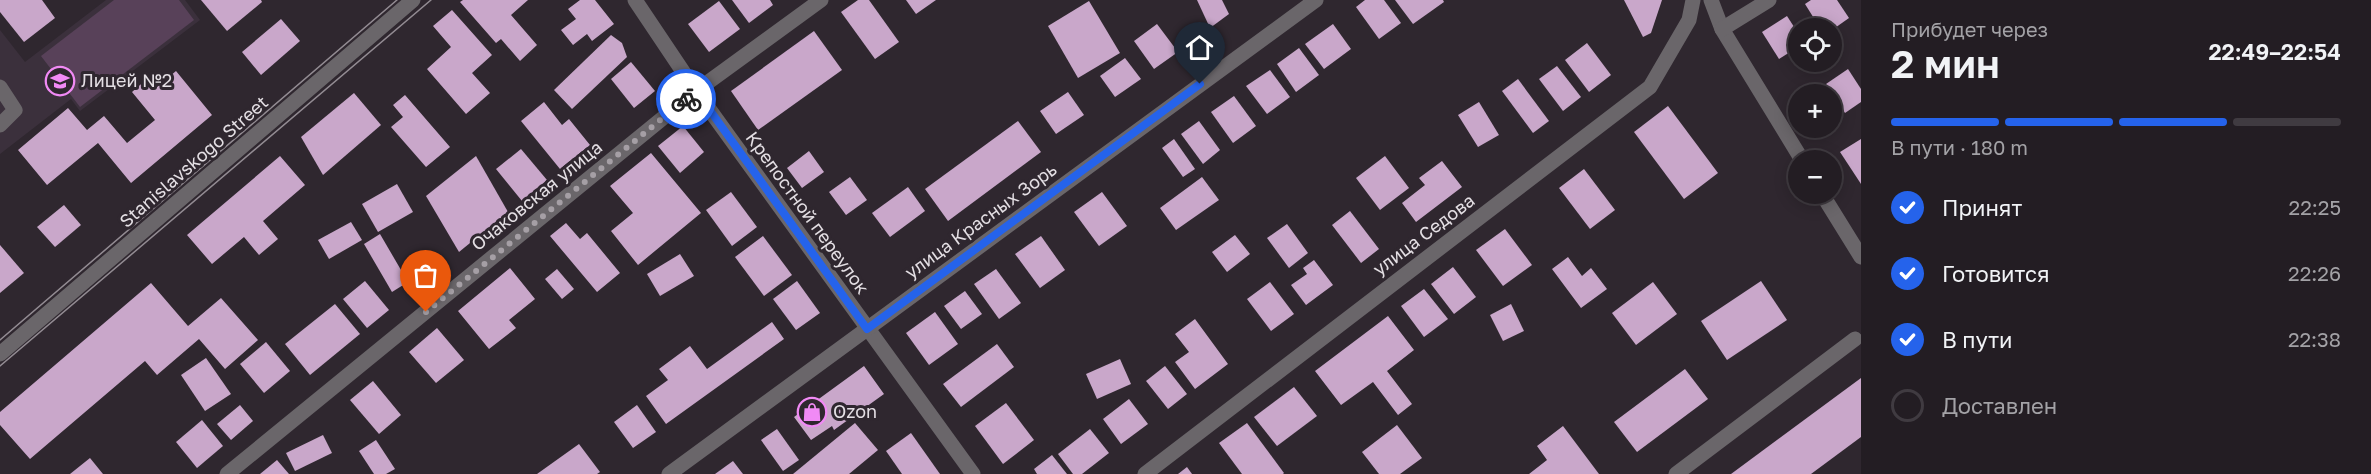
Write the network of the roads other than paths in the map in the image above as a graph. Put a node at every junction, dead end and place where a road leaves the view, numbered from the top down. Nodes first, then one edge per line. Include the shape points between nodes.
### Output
1 (413, 0) edge
2 (635, 0) edge
3 (821, 0) edge
4 (1316, 0) edge
5 (1693, 0) edge
6 (1711, 0) edge
7 (1769, 0) edge
8 (1722, 29) junction
9 (0, 87) edge
10 (696, 91) junction
11 (0, 125) edge
12 (1796, 150) edge
13 (1828, 204) edge
14 (1861, 256) edge
15 (867, 329) junction
16 (1856, 339) dead end
17 (0, 354) edge
18 (227, 474) edge
19 (669, 474) edge
20 (973, 474) edge
21 (1145, 474) edge
22 (1677, 474) edge

1 - 17 street, Stanislavskogo Street
2 - 10 street, Крепостной переулок
3 - 10 street, Очаковская улица
4 - 15 street, улица Красных Зорь
5 - 21 street, улица Седова via 1689,21 1650,87
6 - 8 street
7 - 8 street
8 - 12 street
9 - 11 street via 15,110
10 - 15 street, Крепостной переулок
10 - 18 street, Очаковская улица
13 - 14 street
15 - 19 street, улица Красных Зорь
15 - 20 street, Крепостной переулок
16 - 22 street

